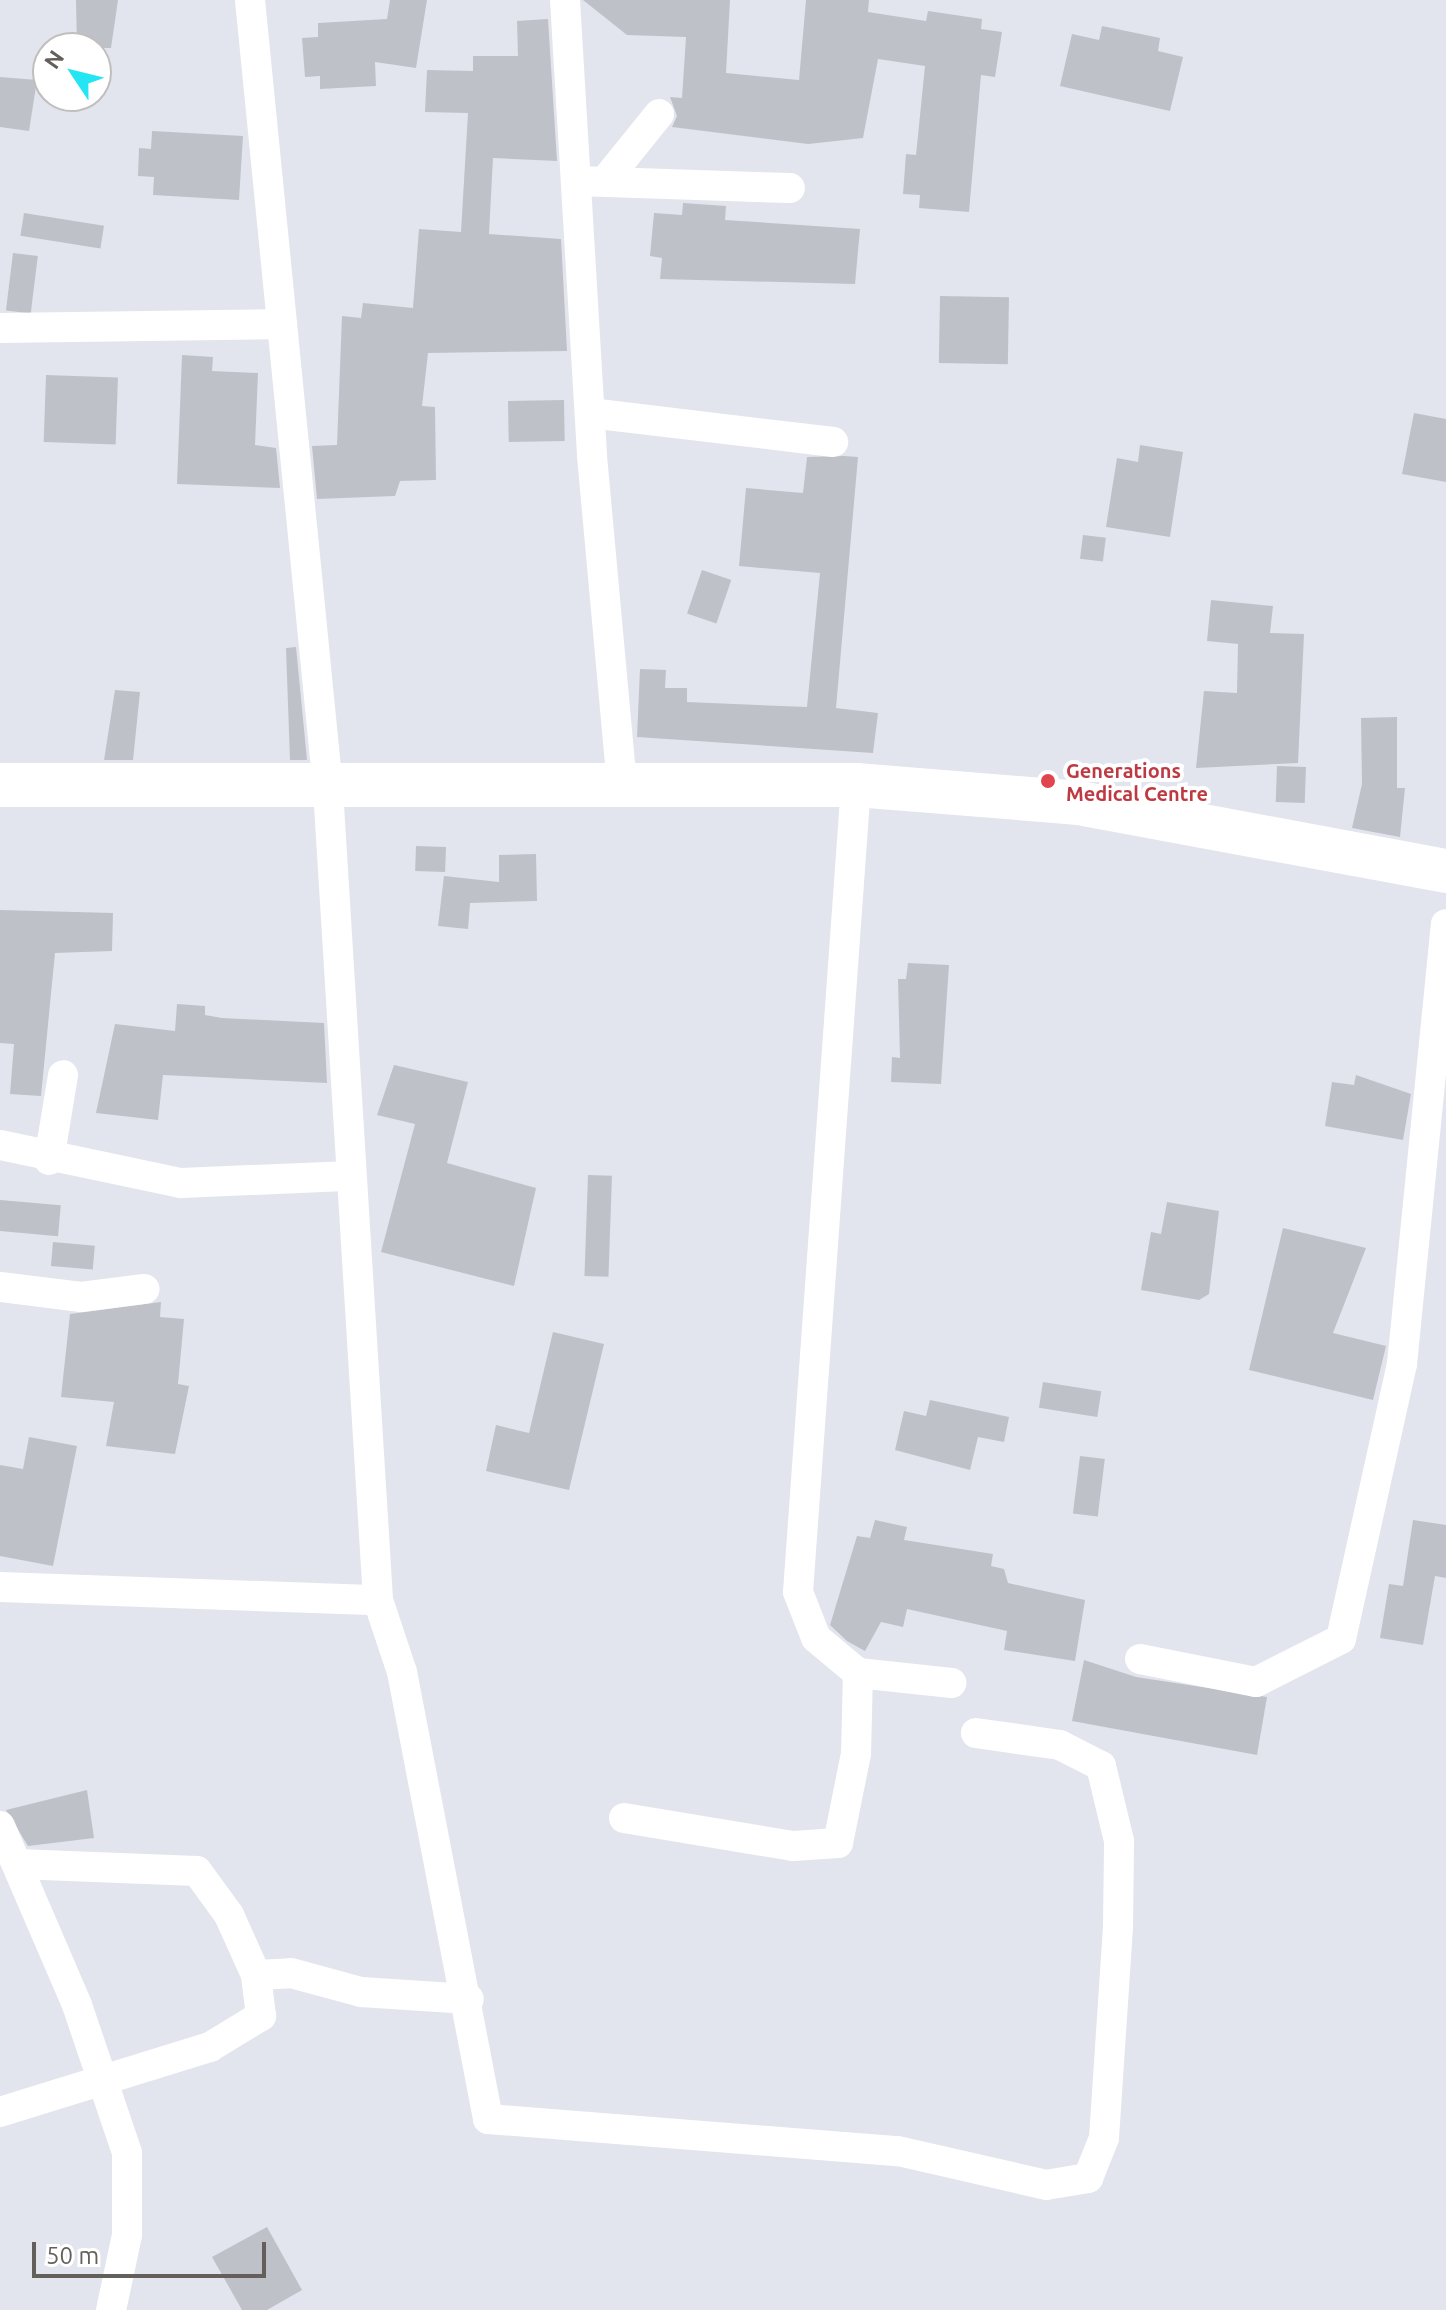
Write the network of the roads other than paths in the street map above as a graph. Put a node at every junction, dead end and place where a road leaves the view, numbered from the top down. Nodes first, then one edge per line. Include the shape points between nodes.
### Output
1 (250, 0) edge
2 (565, 0) edge
3 (659, 114) dead end
4 (591, 181) junction
5 (790, 188) dead end
6 (282, 324) junction
7 (0, 328) edge
8 (590, 413) junction
9 (833, 442) dead end
10 (0, 785) edge
11 (856, 785) junction
12 (622, 786) junction
13 (328, 789) junction
14 (1446, 871) edge
15 (1446, 924) edge
16 (63, 1075) dead end
17 (0, 1145) edge
18 (49, 1160) junction
19 (351, 1176) junction
20 (0, 1287) edge
21 (144, 1289) dead end
22 (0, 1587) edge
23 (378, 1600) junction
24 (1140, 1659) dead end
25 (858, 1673) junction
26 (951, 1683) dead end
27 (976, 1733) dead end
28 (624, 1818) dead end
29 (0, 1826) edge
30 (17, 1864) junction
31 (256, 1975) junction
32 (466, 1999) junction
33 (104, 2084) junction
34 (0, 2112) edge
35 (111, 2310) edge

1 - 6 street
2 - 4 street
3 - 4 street
4 - 5 street
4 - 8 street
6 - 7 street
6 - 13 street
8 - 9 street
8 - 12 street
10 - 13 street
11 - 12 street
11 - 14 street via 1079,803
11 - 25 street via 798,1592 816,1638
12 - 13 street
13 - 19 street
15 - 24 street via 1402,1364 1341,1639 1256,1682
16 - 18 street
17 - 18 street
18 - 19 street via 181,1183
19 - 23 street
20 - 21 street via 81,1297
22 - 23 street
23 - 32 street via 402,1672
25 - 26 street
25 - 28 street via 856,1754 838,1843 793,1846
27 - 32 street via 1060,1745 1101,1766 1119,1841 1118,1927 1104,2138 1088,2178 1046,2185 898,2151 488,2119
29 - 30 street
30 - 31 street via 197,1871 229,1915
30 - 33 street
31 - 32 street via 291,1973 361,1992
31 - 33 street via 261,2016 210,2047
33 - 34 street
33 - 35 street via 127,2153 127,2235

